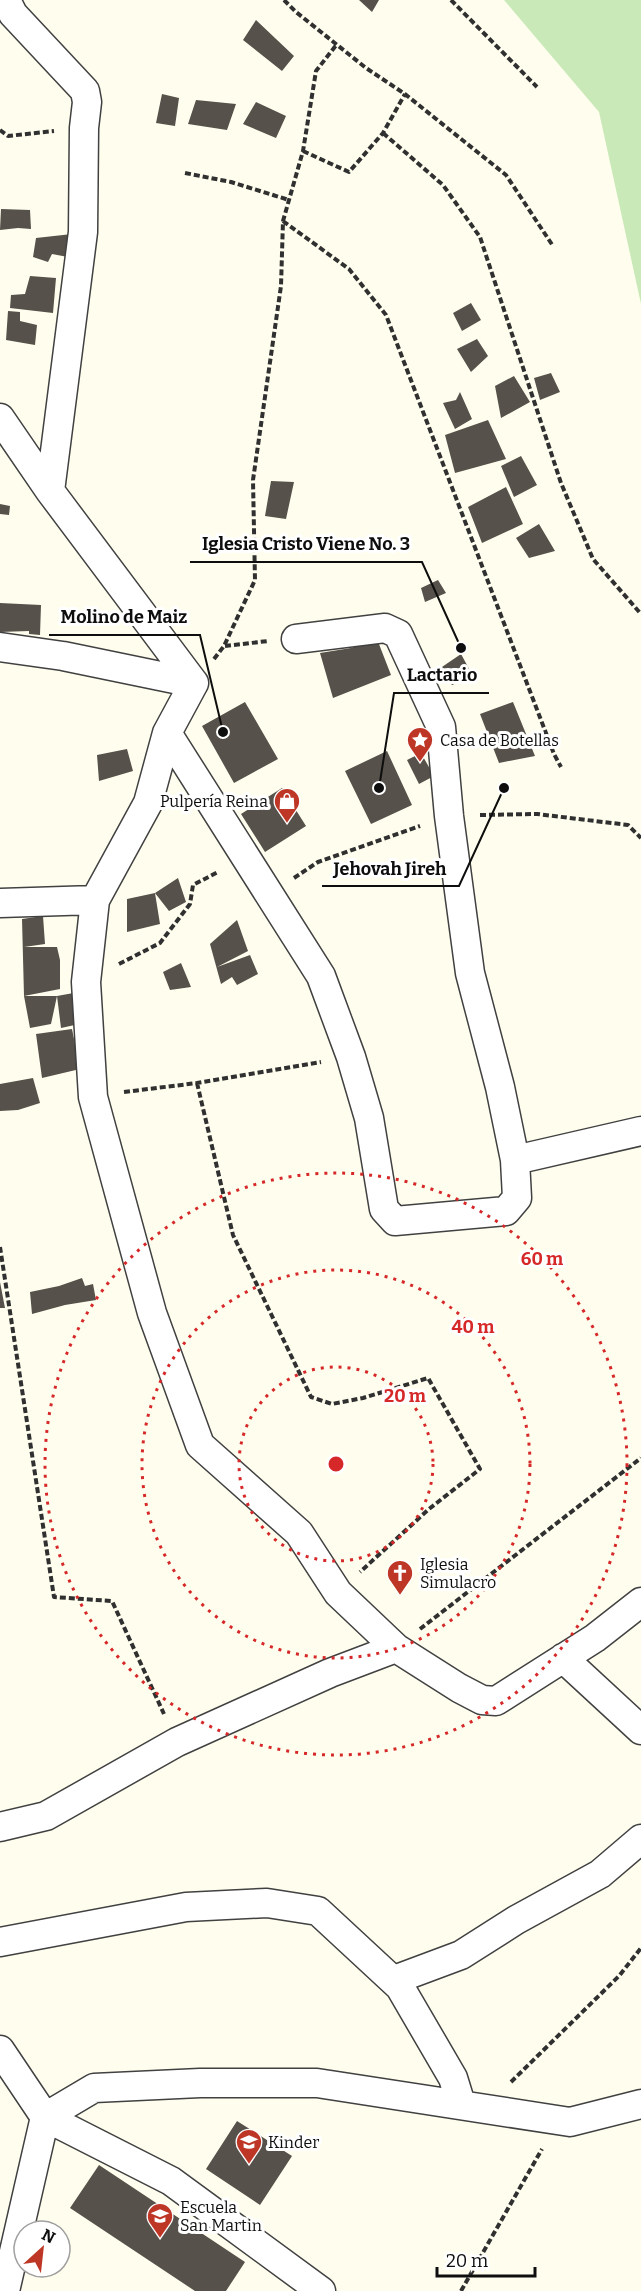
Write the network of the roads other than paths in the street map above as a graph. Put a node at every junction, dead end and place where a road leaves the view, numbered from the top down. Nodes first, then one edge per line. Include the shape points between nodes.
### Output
1 (6, 0) edge
2 (0, 418) edge
3 (50, 491) junction
4 (296, 639) road end
5 (0, 647) edge
6 (194, 683) junction
7 (167, 733) junction
8 (95, 900) junction
9 (0, 903) edge
10 (641, 1131) edge
11 (515, 1160) junction
12 (641, 1602) edge
13 (396, 1648) junction
14 (563, 1658) junction
15 (641, 1730) edge
16 (0, 1827) edge
17 (641, 1839) edge
18 (0, 1942) edge
19 (394, 1980) junction
20 (0, 2050) edge
21 (641, 2104) edge
22 (473, 2106) junction
23 (45, 2117) junction
24 (4, 2291) edge
25 (321, 2291) edge

1 - 3 street via 13,14 85,91 87,102 83,232
2 - 3 street
3 - 6 street
4 - 11 street via 384,628 398,634 441,727 470,973
5 - 6 street
6 - 7 street
7 - 8 street via 148,803
7 - 11 street via 321,976 369,1118 384,1209 395,1221 506,1211 517,1198
8 - 9 street
8 - 13 street via 86,982 93,1096 152,1313 200,1445 299,1533 338,1593
10 - 11 street
12 - 14 street
13 - 14 street via 459,1688 482,1700 496,1701
13 - 16 street via 330,1673 177,1742 46,1816
14 - 15 street
17 - 19 street via 600,1874 461,1955
18 - 19 street via 186,1907 267,1903 318,1911
19 - 22 street
20 - 23 street
21 - 22 street via 570,2122
22 - 23 street via 317,2083 200,2083 94,2088
23 - 24 street
23 - 25 street via 171,2181

